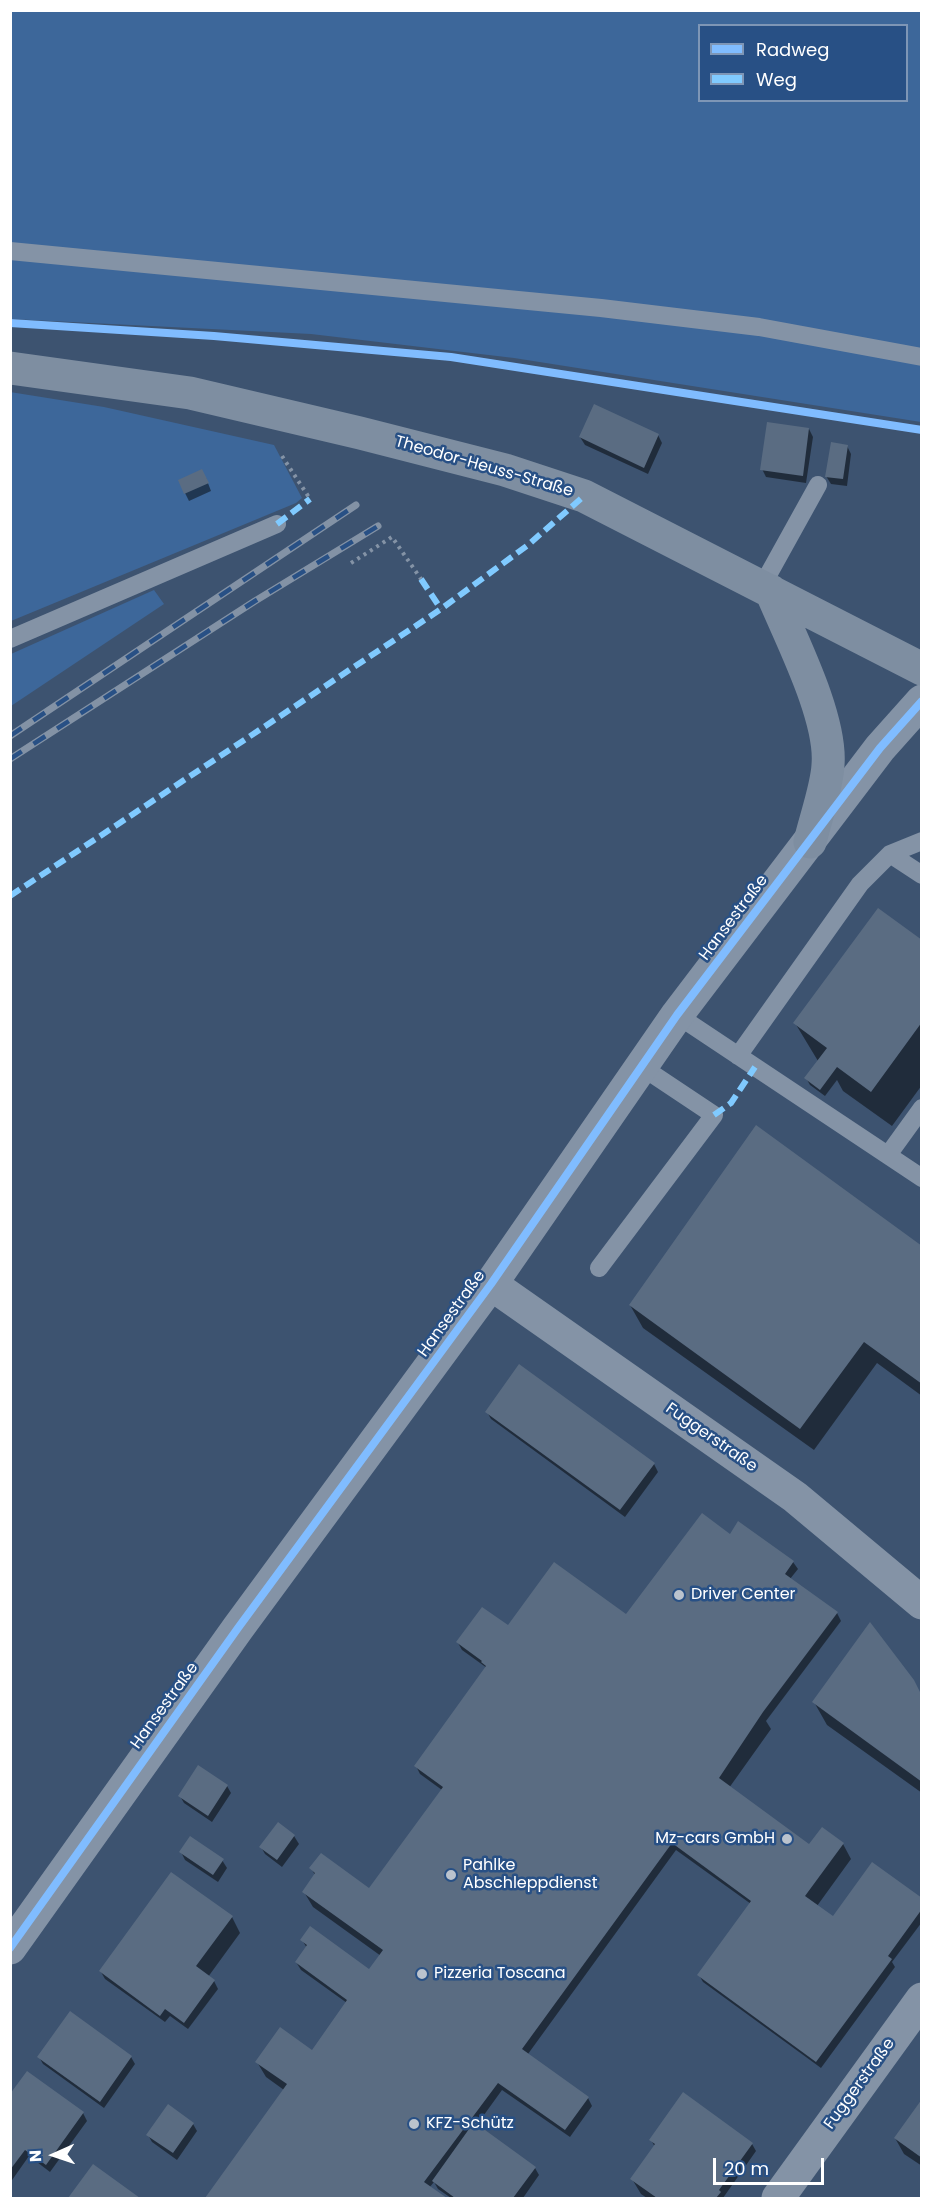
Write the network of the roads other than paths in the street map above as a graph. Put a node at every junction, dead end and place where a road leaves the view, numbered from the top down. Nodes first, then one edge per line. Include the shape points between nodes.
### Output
1 (10, 251) edge
2 (921, 357) edge
3 (10, 368) edge
4 (818, 485) dead end
5 (277, 524) dead end
6 (767, 588) junction
7 (10, 639) edge
8 (921, 669) edge
9 (921, 701) edge
10 (921, 841) edge
11 (810, 842) junction
12 (890, 854) junction
13 (921, 875) edge
14 (677, 1016) junction
15 (738, 1056) junction
16 (642, 1067) junction
17 (921, 1108) edge
18 (888, 1155) junction
19 (921, 1178) edge
20 (599, 1268) dead end
21 (491, 1284) junction
22 (921, 1603) edge
23 (10, 1948) edge
24 (921, 1999) edge
25 (778, 2199) edge

1 - 2 lane via 601,308 759,327
3 - 6 main road, Theodor-Heuss-Straße via 190,393 506,470 584,496
4 - 6 lane
5 - 7 lane
6 - 8 main road, Theodor-Heuss-Straße
6 - 11 main road via 821,711 827,740 828,766
9 - 11 street, Hansestraße via 880,748
10 - 12 lane
11 - 14 street, Hansestraße
12 - 13 lane
12 - 15 lane via 860,884
14 - 15 lane
14 - 16 street, Hansestraße
15 - 18 lane
16 - 20 lane via 714,1115
16 - 21 street, Hansestraße
17 - 18 lane
18 - 19 lane
21 - 22 street, Fuggerstraße via 795,1497
21 - 23 street, Hansestraße via 251,1610
24 - 25 street, Fuggerstraße

